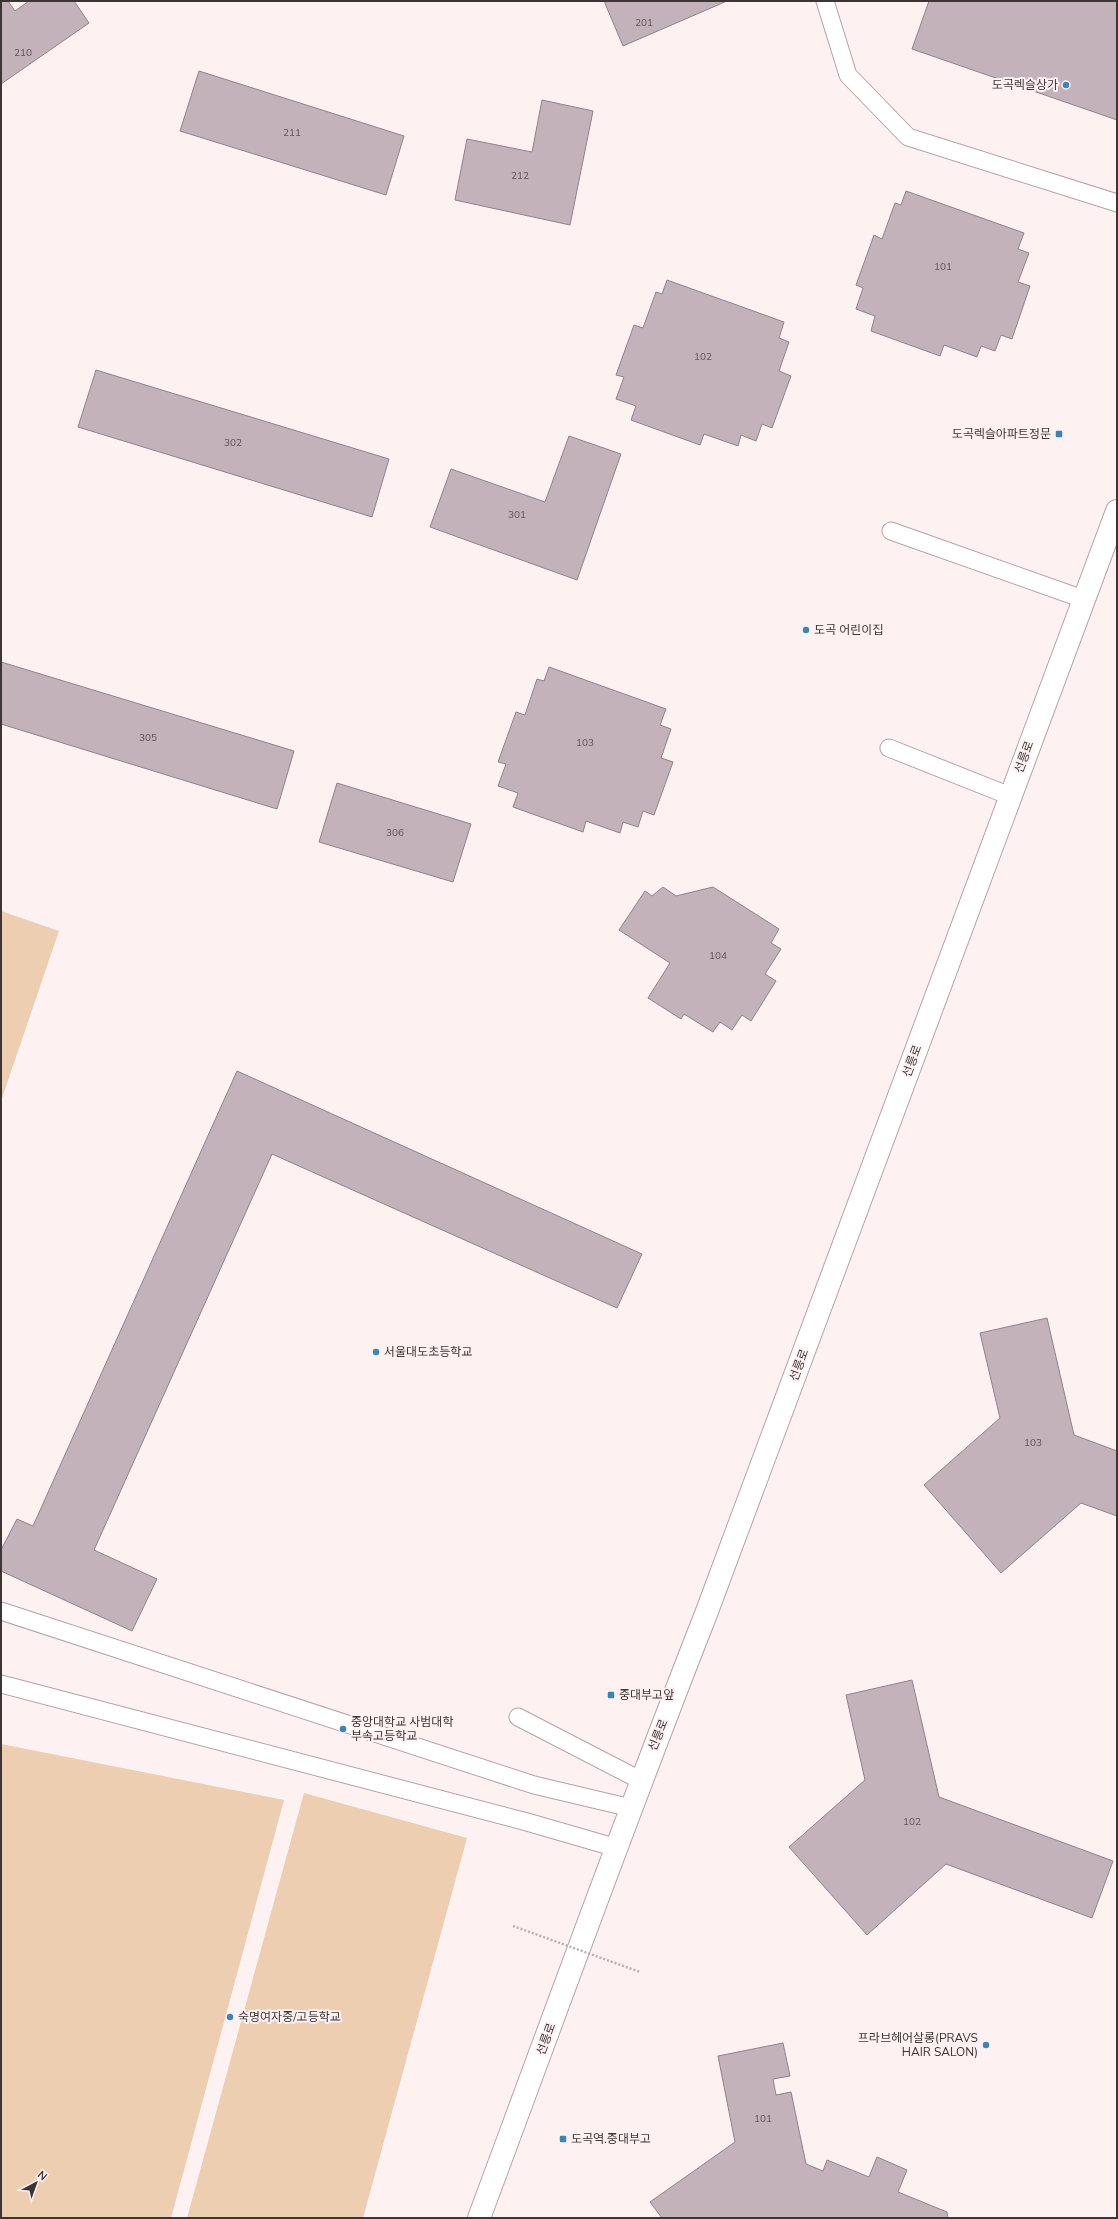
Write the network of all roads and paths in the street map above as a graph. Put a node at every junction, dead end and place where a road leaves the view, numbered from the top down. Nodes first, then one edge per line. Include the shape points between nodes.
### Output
1 (825, 1) edge
2 (1117, 203) edge
3 (1117, 511) edge
4 (891, 531) dead end
5 (1083, 599) junction
6 (889, 748) dead end
7 (1010, 796) junction
8 (1, 1611) edge
9 (1, 1684) edge
10 (518, 1717) dead end
11 (640, 1780) junction
12 (631, 1808) junction
13 (617, 1848) junction
14 (513, 1926) dead end
15 (640, 1972) dead end
16 (479, 2218) edge

1 - 2 lane via 848,75 908,137
3 - 5 main road, 선릉로
4 - 5 lane
5 - 7 main road, 선릉로
6 - 7 lane
7 - 11 main road, 선릉로 via 706,1614
8 - 12 lane via 534,1785
9 - 13 lane
10 - 11 lane
11 - 12 main road, 선릉로
12 - 13 main road, 선릉로
13 - 16 main road, 선릉로
14 - 15 path, bridge

